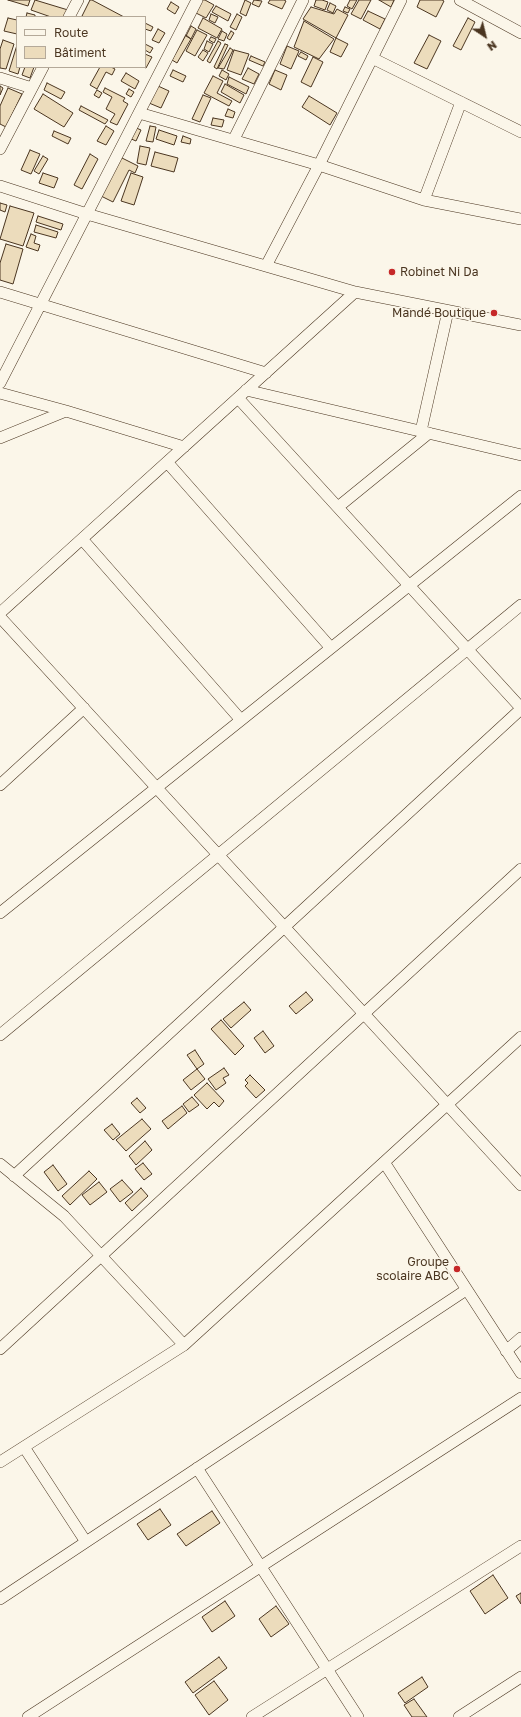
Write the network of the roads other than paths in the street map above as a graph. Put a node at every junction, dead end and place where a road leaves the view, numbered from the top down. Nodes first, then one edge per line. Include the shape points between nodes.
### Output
1 (303, 0) edge
2 (401, 0) edge
3 (460, 0) edge
4 (75, 1) edge
5 (194, 1) edge
6 (69, 16) edge
7 (521, 33) edge
8 (372, 58) junction
9 (42, 68) edge
10 (0, 78) edge
11 (32, 88) junction
12 (461, 102) junction
13 (139, 113) junction
14 (521, 132) edge
15 (234, 140) junction
16 (0, 149) edge
17 (319, 165) junction
18 (0, 186) edge
19 (424, 200) junction
20 (87, 214) junction
21 (521, 219) edge
22 (266, 266) junction
23 (0, 292) edge
24 (354, 292) junction
25 (40, 305) junction
26 (448, 311) junction
27 (521, 326) edge
28 (266, 373) junction
29 (0, 383) edge
30 (0, 393) edge
31 (242, 394) junction
32 (66, 411) junction
33 (425, 432) junction
34 (0, 438) edge
35 (184, 447) junction
36 (521, 455) edge
37 (167, 462) junction
38 (521, 496) edge
39 (338, 507) junction
40 (82, 539) junction
41 (409, 586) junction
42 (521, 605) edge
43 (0, 613) edge
44 (0, 617) edge
45 (331, 648) junction
46 (467, 649) junction
47 (84, 708) junction
48 (521, 709) edge
49 (241, 720) junction
50 (0, 785) edge
51 (156, 788) junction
52 (218, 855) junction
53 (521, 868) edge
54 (0, 913) edge
55 (284, 926) junction
56 (364, 1013) junction
57 (0, 1035) edge
58 (521, 1037) edge
59 (447, 1104) junction
60 (384, 1162) junction
61 (0, 1164) edge
62 (14, 1176) junction
63 (521, 1184) edge
64 (101, 1254) junction
65 (466, 1290) junction
66 (521, 1338) edge
67 (184, 1345) junction
68 (0, 1349) edge
69 (506, 1351) junction
70 (521, 1373) edge
71 (521, 1398) edge
72 (24, 1447) junction
73 (0, 1462) edge
74 (197, 1468) junction
75 (86, 1542) junction
76 (521, 1546) edge
77 (261, 1566) junction
78 (0, 1599) edge
79 (327, 1669) junction
80 (521, 1677) edge
81 (28, 1717) edge
82 (252, 1717) edge
83 (358, 1717) edge
84 (459, 1717) edge

1 - 15 street
2 - 8 street
3 - 7 street
4 - 6 street
5 - 13 street
8 - 12 street
8 - 17 street
9 - 11 street
10 - 11 street
11 - 16 street
12 - 14 street
12 - 19 street
13 - 15 street
13 - 20 street
15 - 17 street
17 - 19 street
17 - 22 street
18 - 20 street
19 - 21 street
20 - 22 street
20 - 25 street
22 - 24 street
23 - 25 street
24 - 26 street
24 - 28 street
25 - 28 street
25 - 29 street
26 - 27 street
26 - 33 street
28 - 31 street
30 - 32 street
31 - 33 street
31 - 35 street
31 - 39 street
32 - 34 street
32 - 35 street
33 - 36 street
33 - 39 street
35 - 37 street
37 - 40 street
37 - 45 street
38 - 41 street
39 - 41 street
40 - 43 street
40 - 49 street
41 - 45 street
41 - 46 street
42 - 46 street
44 - 47 street
45 - 49 street
46 - 48 street
46 - 52 street
47 - 50 street
47 - 51 street
48 - 55 street
49 - 51 street
51 - 52 street
51 - 54 street
52 - 55 street
52 - 57 street
53 - 56 street
55 - 56 street
55 - 62 street
56 - 59 street
56 - 64 street
58 - 59 street
59 - 60 street
59 - 63 street
60 - 65 street
60 - 67 street
61 - 62 street
62 - 64 street via 64,1216
64 - 67 street
64 - 68 street
65 - 69 street
65 - 74 street
66 - 69 street
67 - 72 street
69 - 70 street
71 - 77 street
72 - 73 street
72 - 75 street
74 - 75 street
74 - 77 street
75 - 78 street
76 - 79 street
77 - 79 street
77 - 81 street
79 - 82 street
79 - 83 street
80 - 84 street

